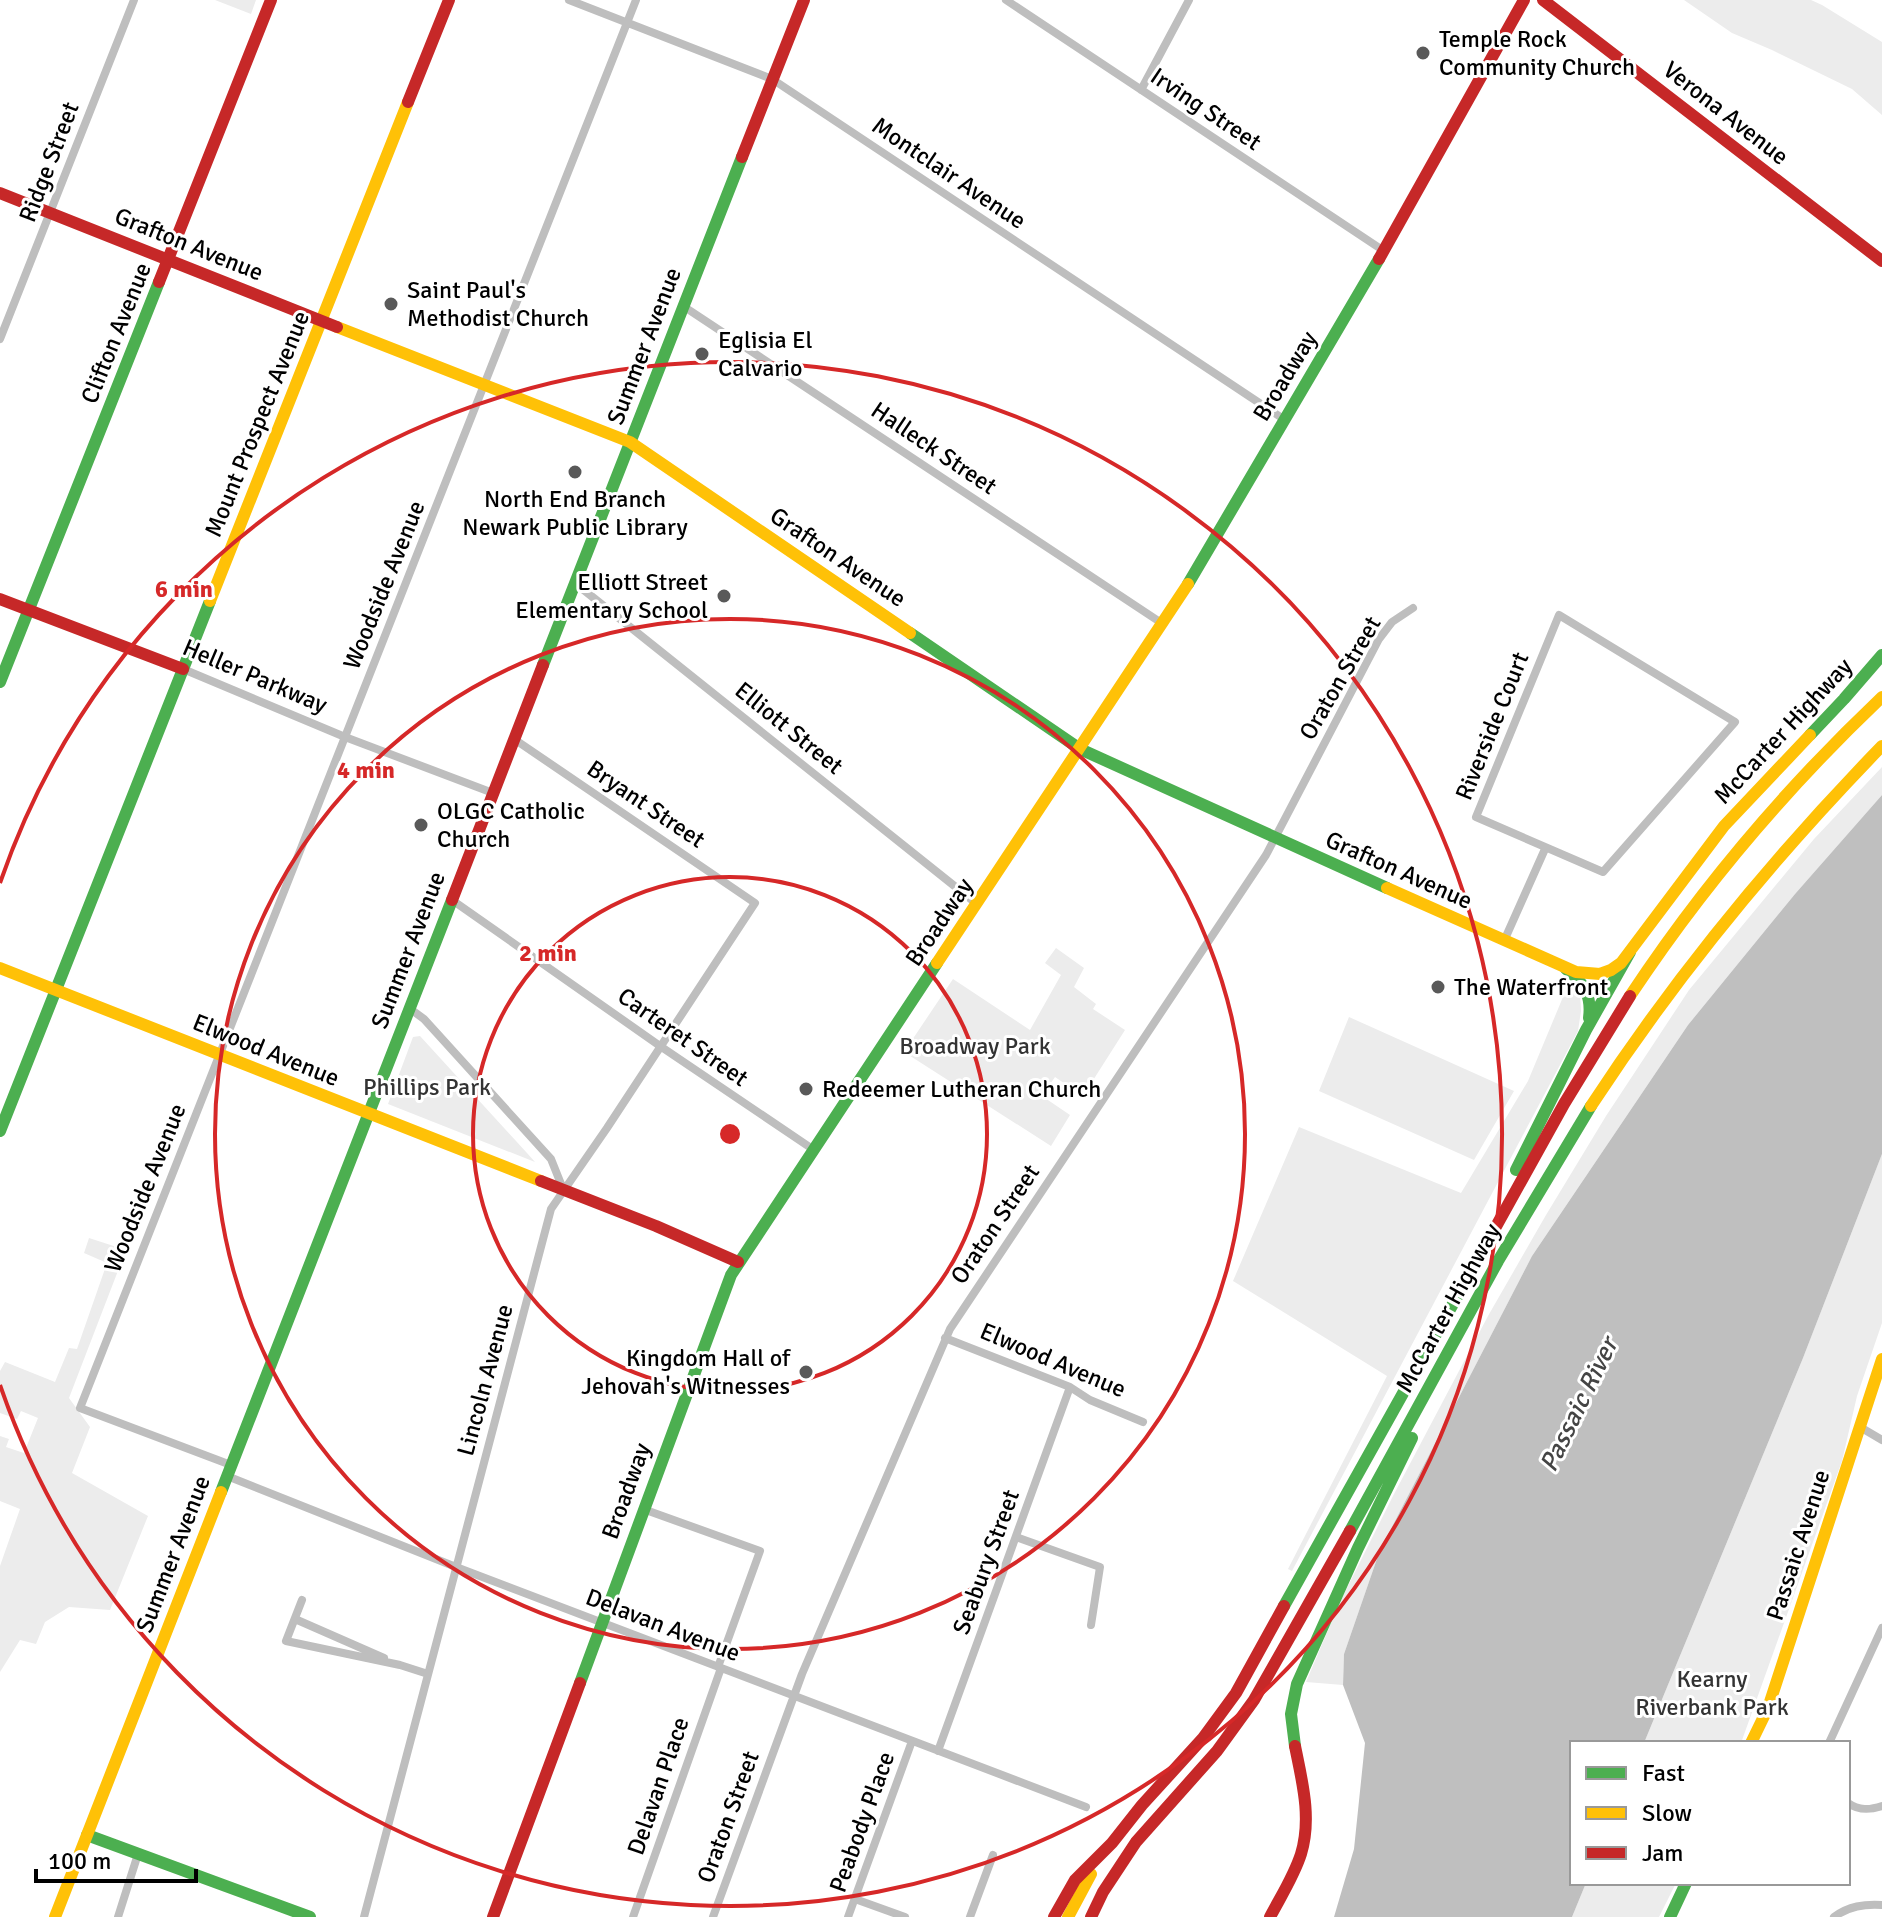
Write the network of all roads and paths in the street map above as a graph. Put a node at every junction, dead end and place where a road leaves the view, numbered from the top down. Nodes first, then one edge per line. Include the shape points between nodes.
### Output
1 (134, 0) edge
2 (271, 0) edge
3 (449, 0) edge
4 (569, 0) edge
5 (636, 0) edge
6 (804, 0) edge
7 (1006, 0) edge
8 (1189, 0) edge
9 (1524, 0) edge
10 (1543, 0) edge
11 (627, 23) junction
12 (772, 79) junction
13 (1141, 90) junction
14 (0, 193) edge
15 (51, 212) junction
16 (1384, 251) junction
17 (169, 260) junction
18 (1882, 261) edge
19 (683, 306) junction
20 (322, 321) junction
21 (0, 339) edge
22 (484, 386) junction
23 (1285, 420) junction
24 (630, 442) junction
25 (575, 583) junction
26 (0, 599) edge
27 (1413, 608) dead end
28 (29, 609) junction
29 (1163, 624) junction
30 (1882, 655) edge
31 (183, 669) junction
32 (0, 682) edge
33 (1882, 697) edge
34 (345, 737) junction
35 (514, 739) junction
36 (1879, 748) edge
37 (1080, 749) junction
38 (493, 793) junction
39 (1276, 838) junction
40 (1545, 849) junction
41 (452, 900) junction
42 (755, 903) joint
43 (977, 904) junction
44 (1504, 941) junction
45 (1630, 952) junction
46 (0, 968) edge
47 (1566, 969) junction
48 (56, 991) junction
49 (409, 1008) junction
50 (1586, 1030) junction
51 (660, 1046) junction
52 (219, 1055) junction
53 (369, 1114) junction
54 (0, 1131) edge
55 (814, 1150) junction
56 (563, 1190) junction
57 (738, 1262) junction
58 (1469, 1275) junction
59 (1477, 1302) junction
60 (945, 1338) junction
61 (1882, 1359) edge
62 (1070, 1387) junction
63 (80, 1408) joint
64 (1143, 1422) dead end
65 (1860, 1427) junction
66 (1882, 1440) edge
67 (229, 1470) junction
68 (643, 1509) junction
69 (1016, 1537) junction
70 (456, 1567) junction
71 (302, 1600) dead end
72 (295, 1619) junction
73 (602, 1623) junction
74 (1091, 1625) dead end
75 (1882, 1628) edge
76 (400, 1665) junction
77 (719, 1667) junction
78 (428, 1674) junction
79 (794, 1696) junction
80 (912, 1741) junction
81 (1752, 1741) edge
82 (1830, 1741) edge
83 (938, 1751) junction
84 (1850, 1804) edge
85 (1882, 1806) edge
86 (1086, 1807) dead end
87 (87, 1835) junction
88 (1112, 1843) junction
89 (138, 1854) junction
90 (993, 1855) dead end
91 (1685, 1885) edge
92 (855, 1899) junction
93 (1882, 1905) edge
94 (1069, 1914) edge
95 (55, 1917) edge
96 (118, 1917) edge
97 (310, 1917) edge
98 (364, 1917) edge
99 (493, 1917) edge
100 (633, 1917) edge
101 (713, 1917) edge
102 (848, 1917) edge
103 (905, 1917) edge
104 (970, 1917) edge
105 (1054, 1917) edge
106 (1091, 1917) edge
107 (1270, 1917) edge
108 (1670, 1917) edge
109 (1834, 1917) edge

1 - 15 street, Ridge Street
2 - 17 main road, Clifton Avenue
3 - 20 main road, Mount Prospect Avenue
4 - 11 street, Montclair Avenue
5 - 11 street, Woodside Avenue
6 - 12 main road, Summer Avenue
7 - 13 street, Irving Street
8 - 13 street
9 - 16 main road, Broadway
10 - 18 main road, Verona Avenue
11 - 12 street, Montclair Avenue
11 - 22 street, Woodside Avenue
12 - 19 main road, Summer Avenue
12 - 23 street, Montclair Avenue
13 - 16 street, Irving Street
14 - 15 main road, Grafton Avenue
15 - 17 main road, Grafton Avenue
15 - 21 street, Ridge Street
16 - 23 main road, Broadway
17 - 20 main road, Grafton Avenue
17 - 28 main road, Clifton Avenue
19 - 24 main road, Summer Avenue
19 - 29 street, Halleck Street
20 - 22 main road, Grafton Avenue
20 - 31 main road, Mount Prospect Avenue
22 - 24 main road, Grafton Avenue
22 - 34 street, Woodside Avenue
23 - 29 main road, Broadway
24 - 25 main road, Summer Avenue
24 - 37 main road, Grafton Avenue
25 - 35 main road, Summer Avenue
25 - 43 street, Elliott Street
26 - 28 main road, Heller Parkway
27 - 39 street, Oraton Street via 1379,639
28 - 31 main road, Heller Parkway
28 - 32 main road, Clifton Avenue
29 - 37 main road, Broadway
30 - 45 main road, McCarter Highway via 1725,826
31 - 34 street, Heller Parkway
31 - 48 main road, Mount Prospect Avenue
33 - 58 main road via 1767,814 1669,938 1604,1036
34 - 38 street, Heller Parkway
34 - 52 street, Woodside Avenue
35 - 38 main road, Summer Avenue
35 - 42 street, Bryant Street
36 - 59 main road, McCarter Highway via 1779,857 1673,988 1585,1117
37 - 39 main road, Grafton Avenue
37 - 43 main road, Broadway
38 - 41 main road, Summer Avenue
39 - 44 main road, Grafton Avenue
39 - 60 street, Oraton Street
40 - 40 street, Riverside Court via 1603,872 1735,722 1559,615 1476,817
40 - 44 street
41 - 49 main road, Summer Avenue
41 - 51 street, Carteret Street
42 - 51 street, Lincoln Avenue
43 - 55 main road, Broadway
44 - 47 main road, Grafton Avenue
45 - 47 main road, Grafton Avenue via 1602,974
45 - 50 main road
46 - 48 main road, Elwood Avenue
47 - 50 main road via 1589,992
48 - 52 main road, Elwood Avenue
48 - 54 main road, Mount Prospect Avenue
49 - 53 main road, Summer Avenue
49 - 56 street via 551,1159
50 - 58 main road
51 - 55 street, Carteret Street
51 - 56 street, Lincoln Avenue
52 - 53 main road, Elwood Avenue
52 - 63 street, Woodside Avenue
53 - 56 main road, Elwood Avenue
53 - 67 main road, Summer Avenue
55 - 57 main road, Broadway
56 - 57 main road, Elwood Avenue
56 - 70 street, Lincoln Avenue via 549,1216
57 - 68 main road, Broadway
58 - 88 main road via 1236,1693
59 - 106 main road, McCarter Highway via 1254,1700 1217,1751 1136,1842
59 - 107 main road via 1302,1669 1291,1714 1304,1837 1294,1871
60 - 62 street, Elwood Avenue
60 - 79 street, Oraton Street
61 - 65 main road, Passaic Avenue
62 - 64 street, Elwood Avenue
62 - 69 street, Seabury Street
63 - 67 street, Delavan Avenue
65 - 66 street
65 - 81 main road, Passaic Avenue via 1768,1708
67 - 70 street, Delavan Avenue
67 - 87 main road, Summer Avenue
68 - 73 main road, Broadway
68 - 77 street, Delavan Place via 760,1551
69 - 74 street via 1100,1567
69 - 83 street, Seabury Street
70 - 73 street, Delavan Avenue
70 - 78 street, Lincoln Avenue
71 - 72 street
72 - 76 street
72 - 76 street via 286,1641
73 - 77 street, Delavan Avenue
73 - 99 main road, Broadway
75 - 82 street
76 - 78 street
77 - 79 street, Delavan Avenue
77 - 100 street, Delavan Place
78 - 98 street, Lincoln Avenue
79 - 80 street, Delavan Avenue
79 - 101 street, Oraton Street
80 - 83 street, Delavan Avenue
80 - 92 street, Peabody Place
83 - 86 street, Delavan Avenue
84 - 85 street via 1856,1809
87 - 89 main road
87 - 95 main road, Summer Avenue
88 - 94 main road
88 - 105 main road via 1075,1880
89 - 96 street
89 - 97 main road
90 - 104 street
91 - 108 main road
92 - 102 street, Peabody Place
92 - 103 street
93 - 109 street via 1853,1907

